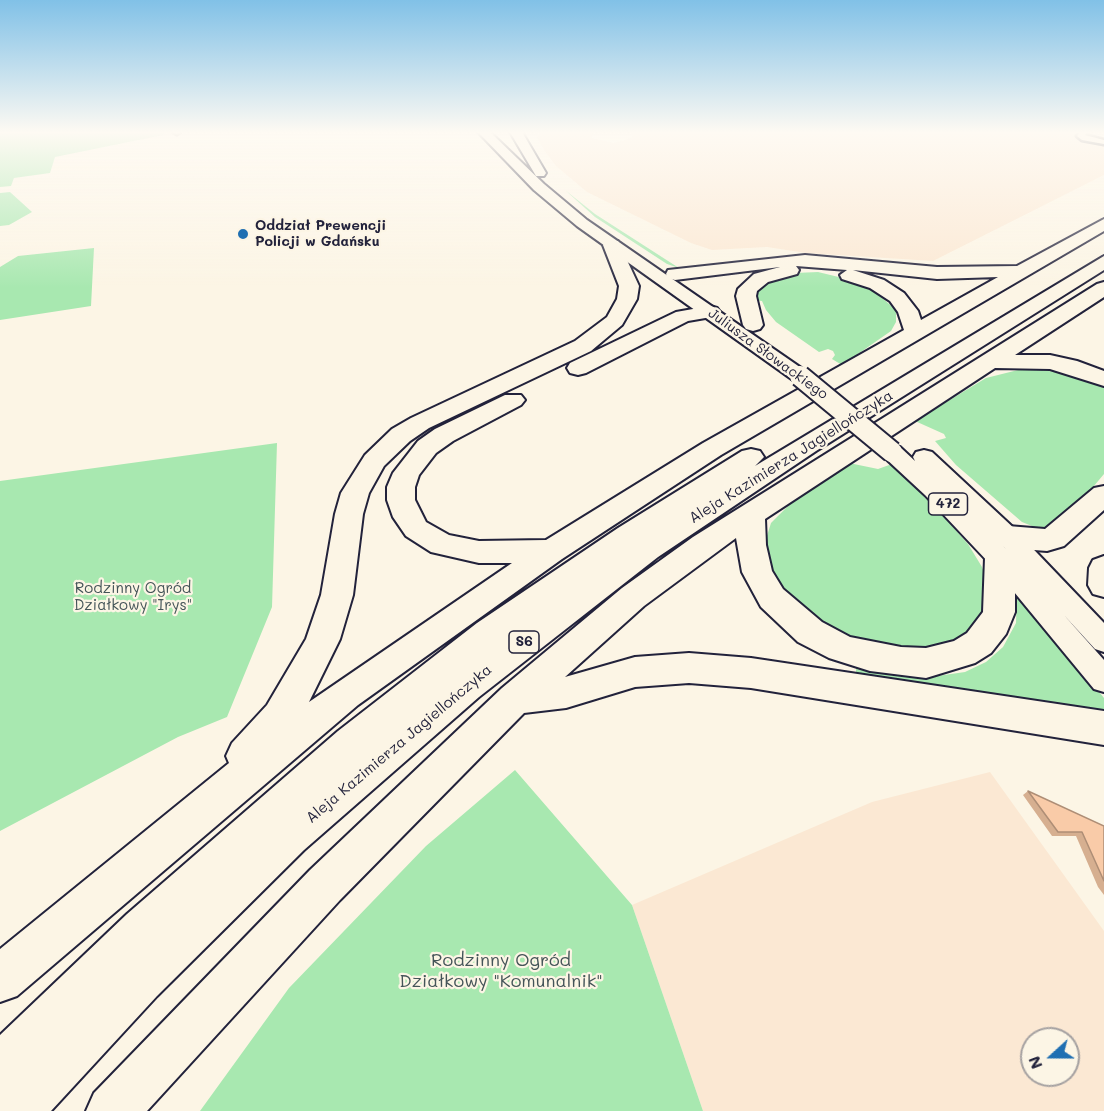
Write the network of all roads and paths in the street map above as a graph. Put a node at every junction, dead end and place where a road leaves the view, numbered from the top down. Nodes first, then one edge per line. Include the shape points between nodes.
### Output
1 (536, 184) edge
2 (550, 184) edge
3 (1104, 224) edge
4 (612, 245) junction
5 (1104, 246) edge
6 (1021, 270) junction
7 (675, 274) junction
8 (1102, 288) edge
9 (710, 312) junction
10 (753, 325) junction
11 (915, 332) junction
12 (990, 361) junction
13 (807, 372) junction
14 (1104, 379) edge
15 (1104, 495) edge
16 (751, 514) junction
17 (1004, 548) junction
18 (551, 551) junction
19 (1104, 568) edge
20 (1104, 585) edge
21 (1104, 641) edge
22 (1104, 680) edge
23 (515, 699) junction
24 (1104, 728) edge
25 (175, 831) junction
26 (0, 980) edge
27 (0, 1070) edge
28 (16, 1111) edge
29 (112, 1111) edge

1 - 4 main road, Juliusza Słowackiego / 472
2 - 7 main road, Juliusza Słowackiego / 472 via 591,218
3 - 6 highway
4 - 9 main road, Juliusza Słowackiego / 472
4 - 25 highway via 628,286 627,299 615,321 583,346 420,423 374,461 355,493 336,595 311,666 280,717 181,816
5 - 27 highway, Aleja Kazimierza Jagiellończyka / S6 via 766,447 628,535 489,633 273,811 143,930
6 - 7 highway via 937,273 796,260
6 - 11 highway
7 - 10 main road, Juliusza Słowackiego / 472
8 - 12 highway
8 - 28 highway, Aleja Kazimierza Jagiellończyka / S6 via 807,445 657,542 466,686 289,835 140,980
9 - 13 main road, Juliusza Słowackiego / 472
9 - 18 highway via 683,316 444,435 413,461 401,487 401,500 407,517 429,538 458,550
10 - 11 highway via 746,296 753,284 780,272 814,269 854,276 889,291 905,307
10 - 13 main road, Juliusza Słowackiego / 472
11 - 18 highway via 712,449
12 - 14 highway via 1050,362
12 - 16 highway
13 - 17 main road, Juliusza Słowackiego / 472, bridge via 899,447 933,489
15 - 17 highway via 1054,538
16 - 17 highway via 751,545 757,572 771,598 810,632 841,648 901,663 926,663 963,653 979,643 999,612
16 - 23 highway via 703,544 633,597
17 - 21 main road, Juliusza Słowackiego / 472
17 - 22 main road, Juliusza Słowackiego / 472
18 - 25 highway via 345,694
19 - 20 highway
23 - 24 highway via 566,692 635,672 689,668 751,673
23 - 29 highway via 325,885
25 - 26 highway

